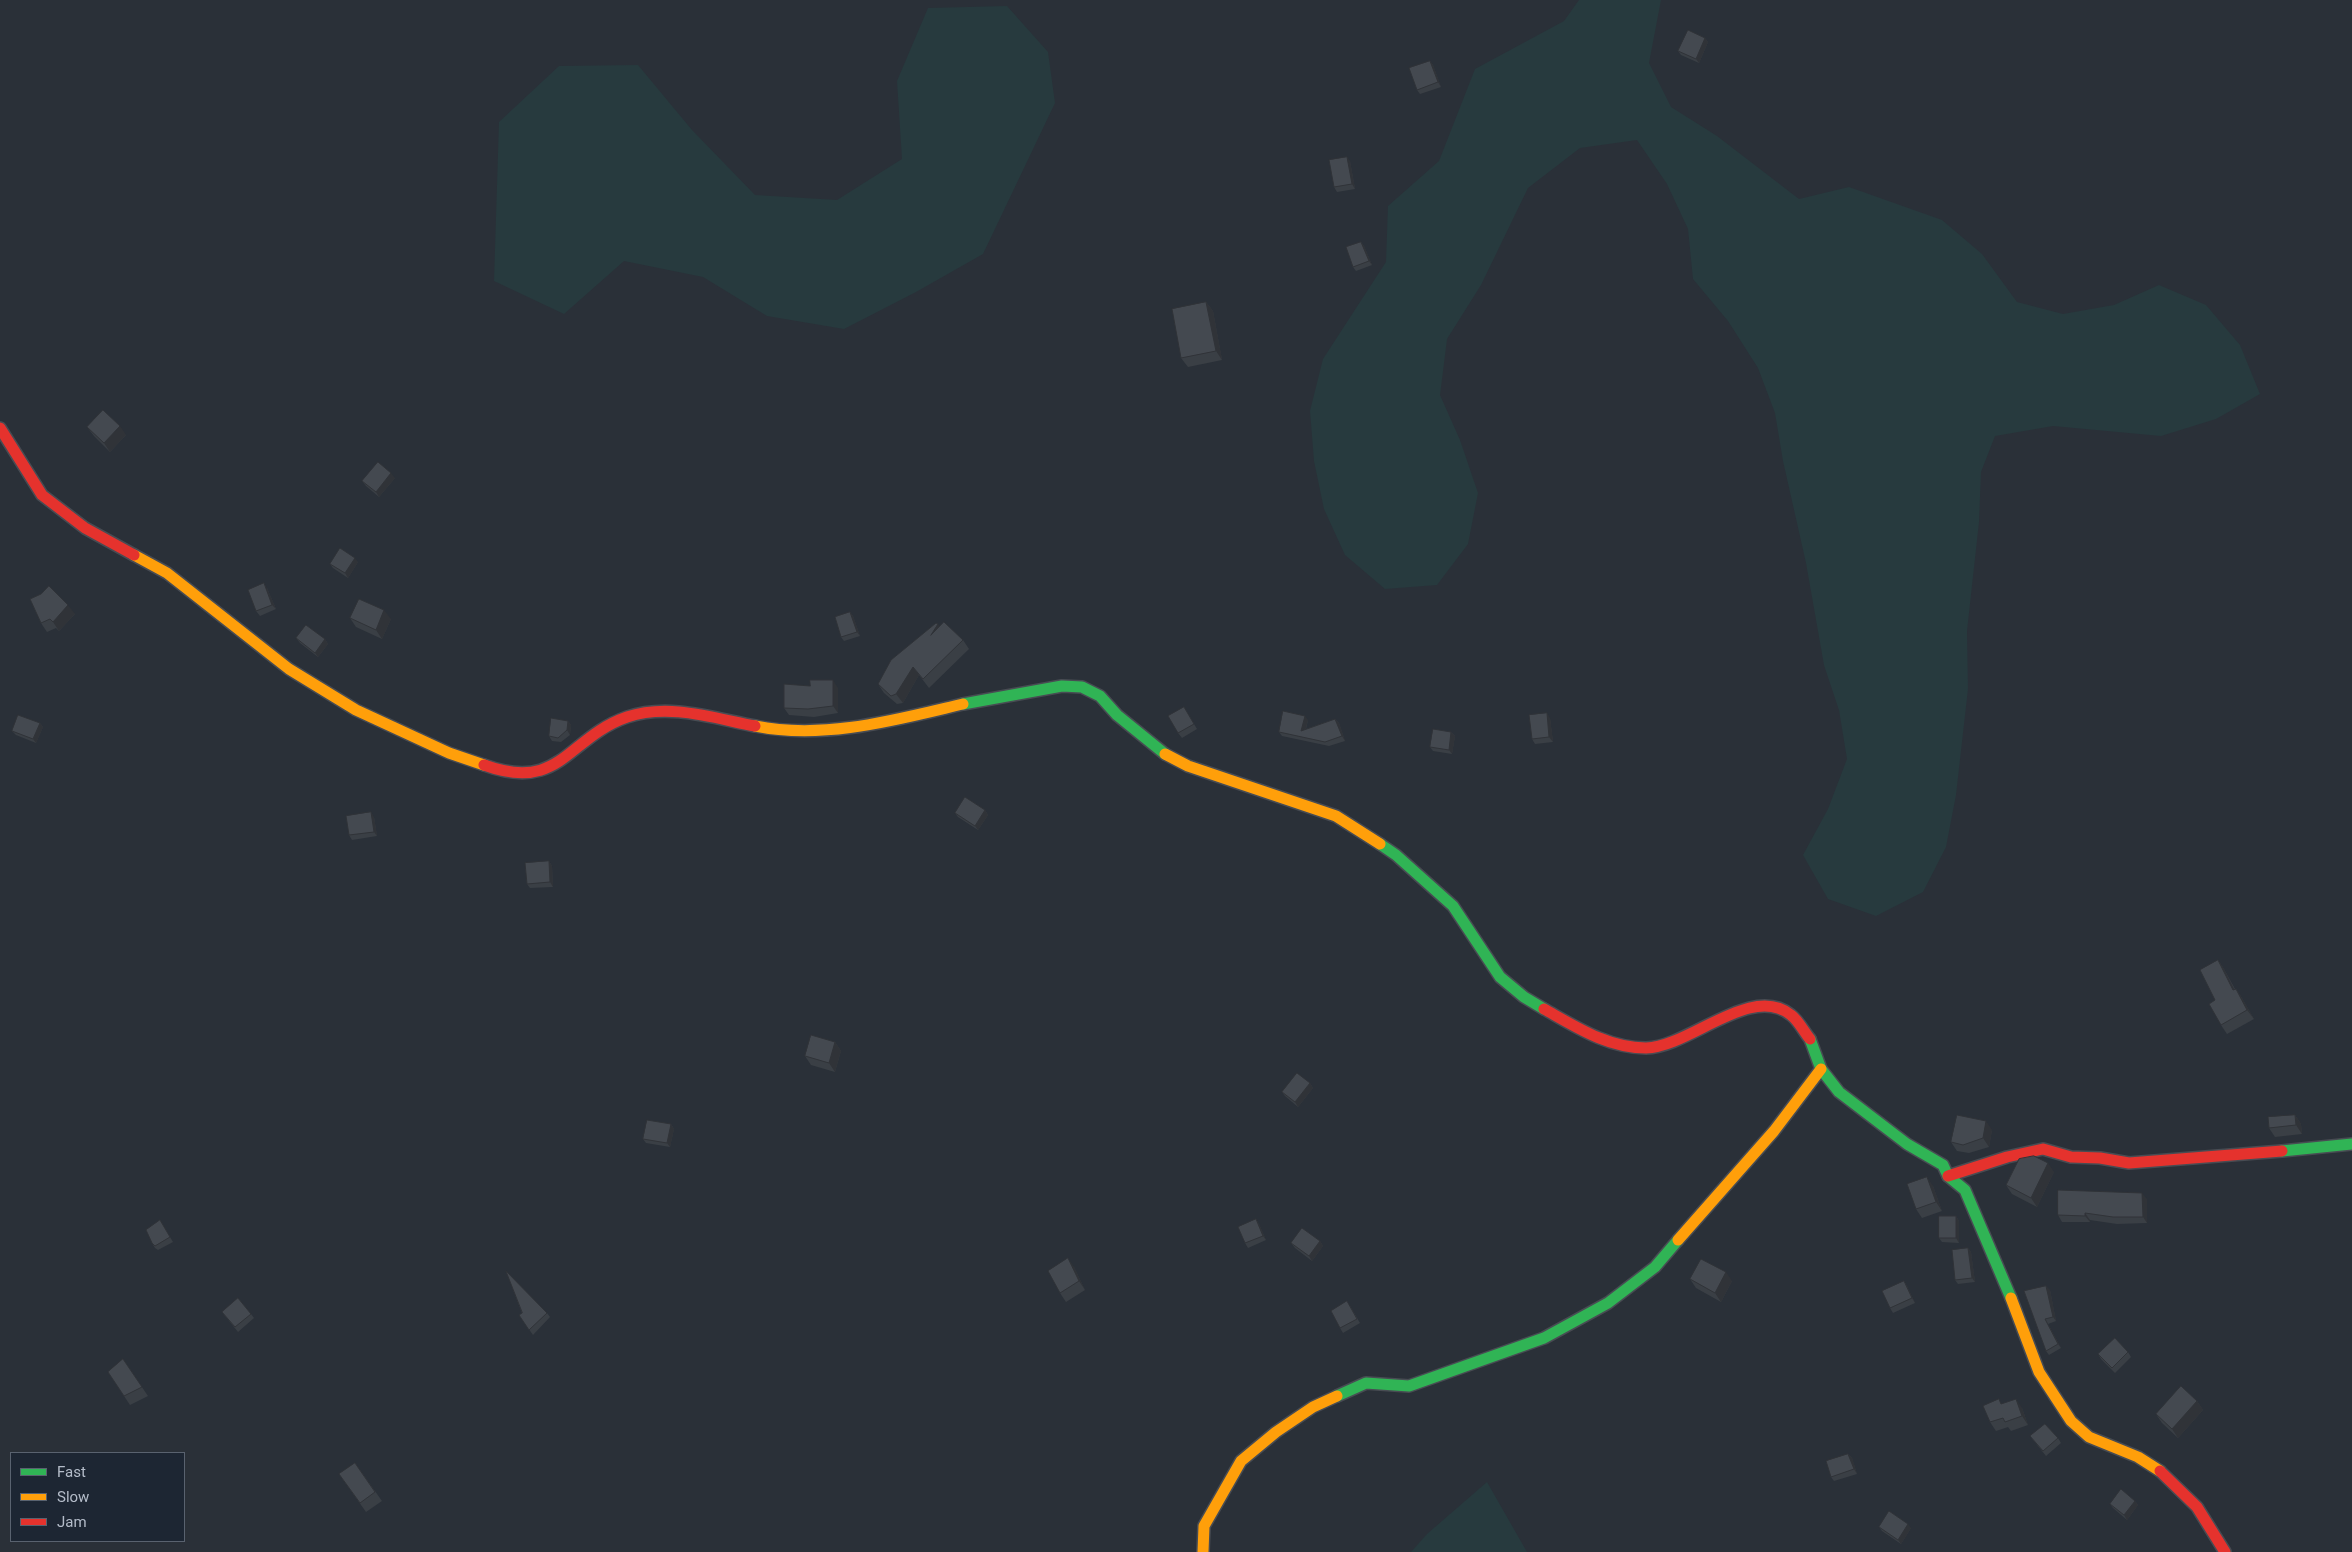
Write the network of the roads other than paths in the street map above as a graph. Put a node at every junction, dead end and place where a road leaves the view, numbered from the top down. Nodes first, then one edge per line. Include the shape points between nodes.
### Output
1 (0, 428) edge
2 (1821, 1069) junction
3 (2352, 1144) edge
4 (1948, 1176) junction
5 (1203, 1552) edge
6 (2225, 1552) edge

1 - 2 main road via 42,495 85,528 167,573 289,669 356,710 491,768 520,773 540,772 560,762 600,730 628,717 673,710 768,729 811,732 888,722 1043,689 1082,687 1100,696 1161,752 1188,766 1336,816 1364,833 1396,855 1453,906 1500,977 1524,997 1586,1033 1617,1044 1647,1048 1684,1038 1741,1009 1769,1006 1791,1015 1811,1040
2 - 4 main road via 1838,1092 1907,1144 1943,1165
2 - 5 main road via 1774,1131 1655,1267 1608,1303 1544,1338 1409,1386 1366,1383 1313,1406 1241,1461 1204,1526
3 - 4 main road via 2129,1163 2043,1149
4 - 6 main road via 1965,1190 2039,1372 2071,1421 2089,1438 2138,1457 2165,1474 2197,1507

